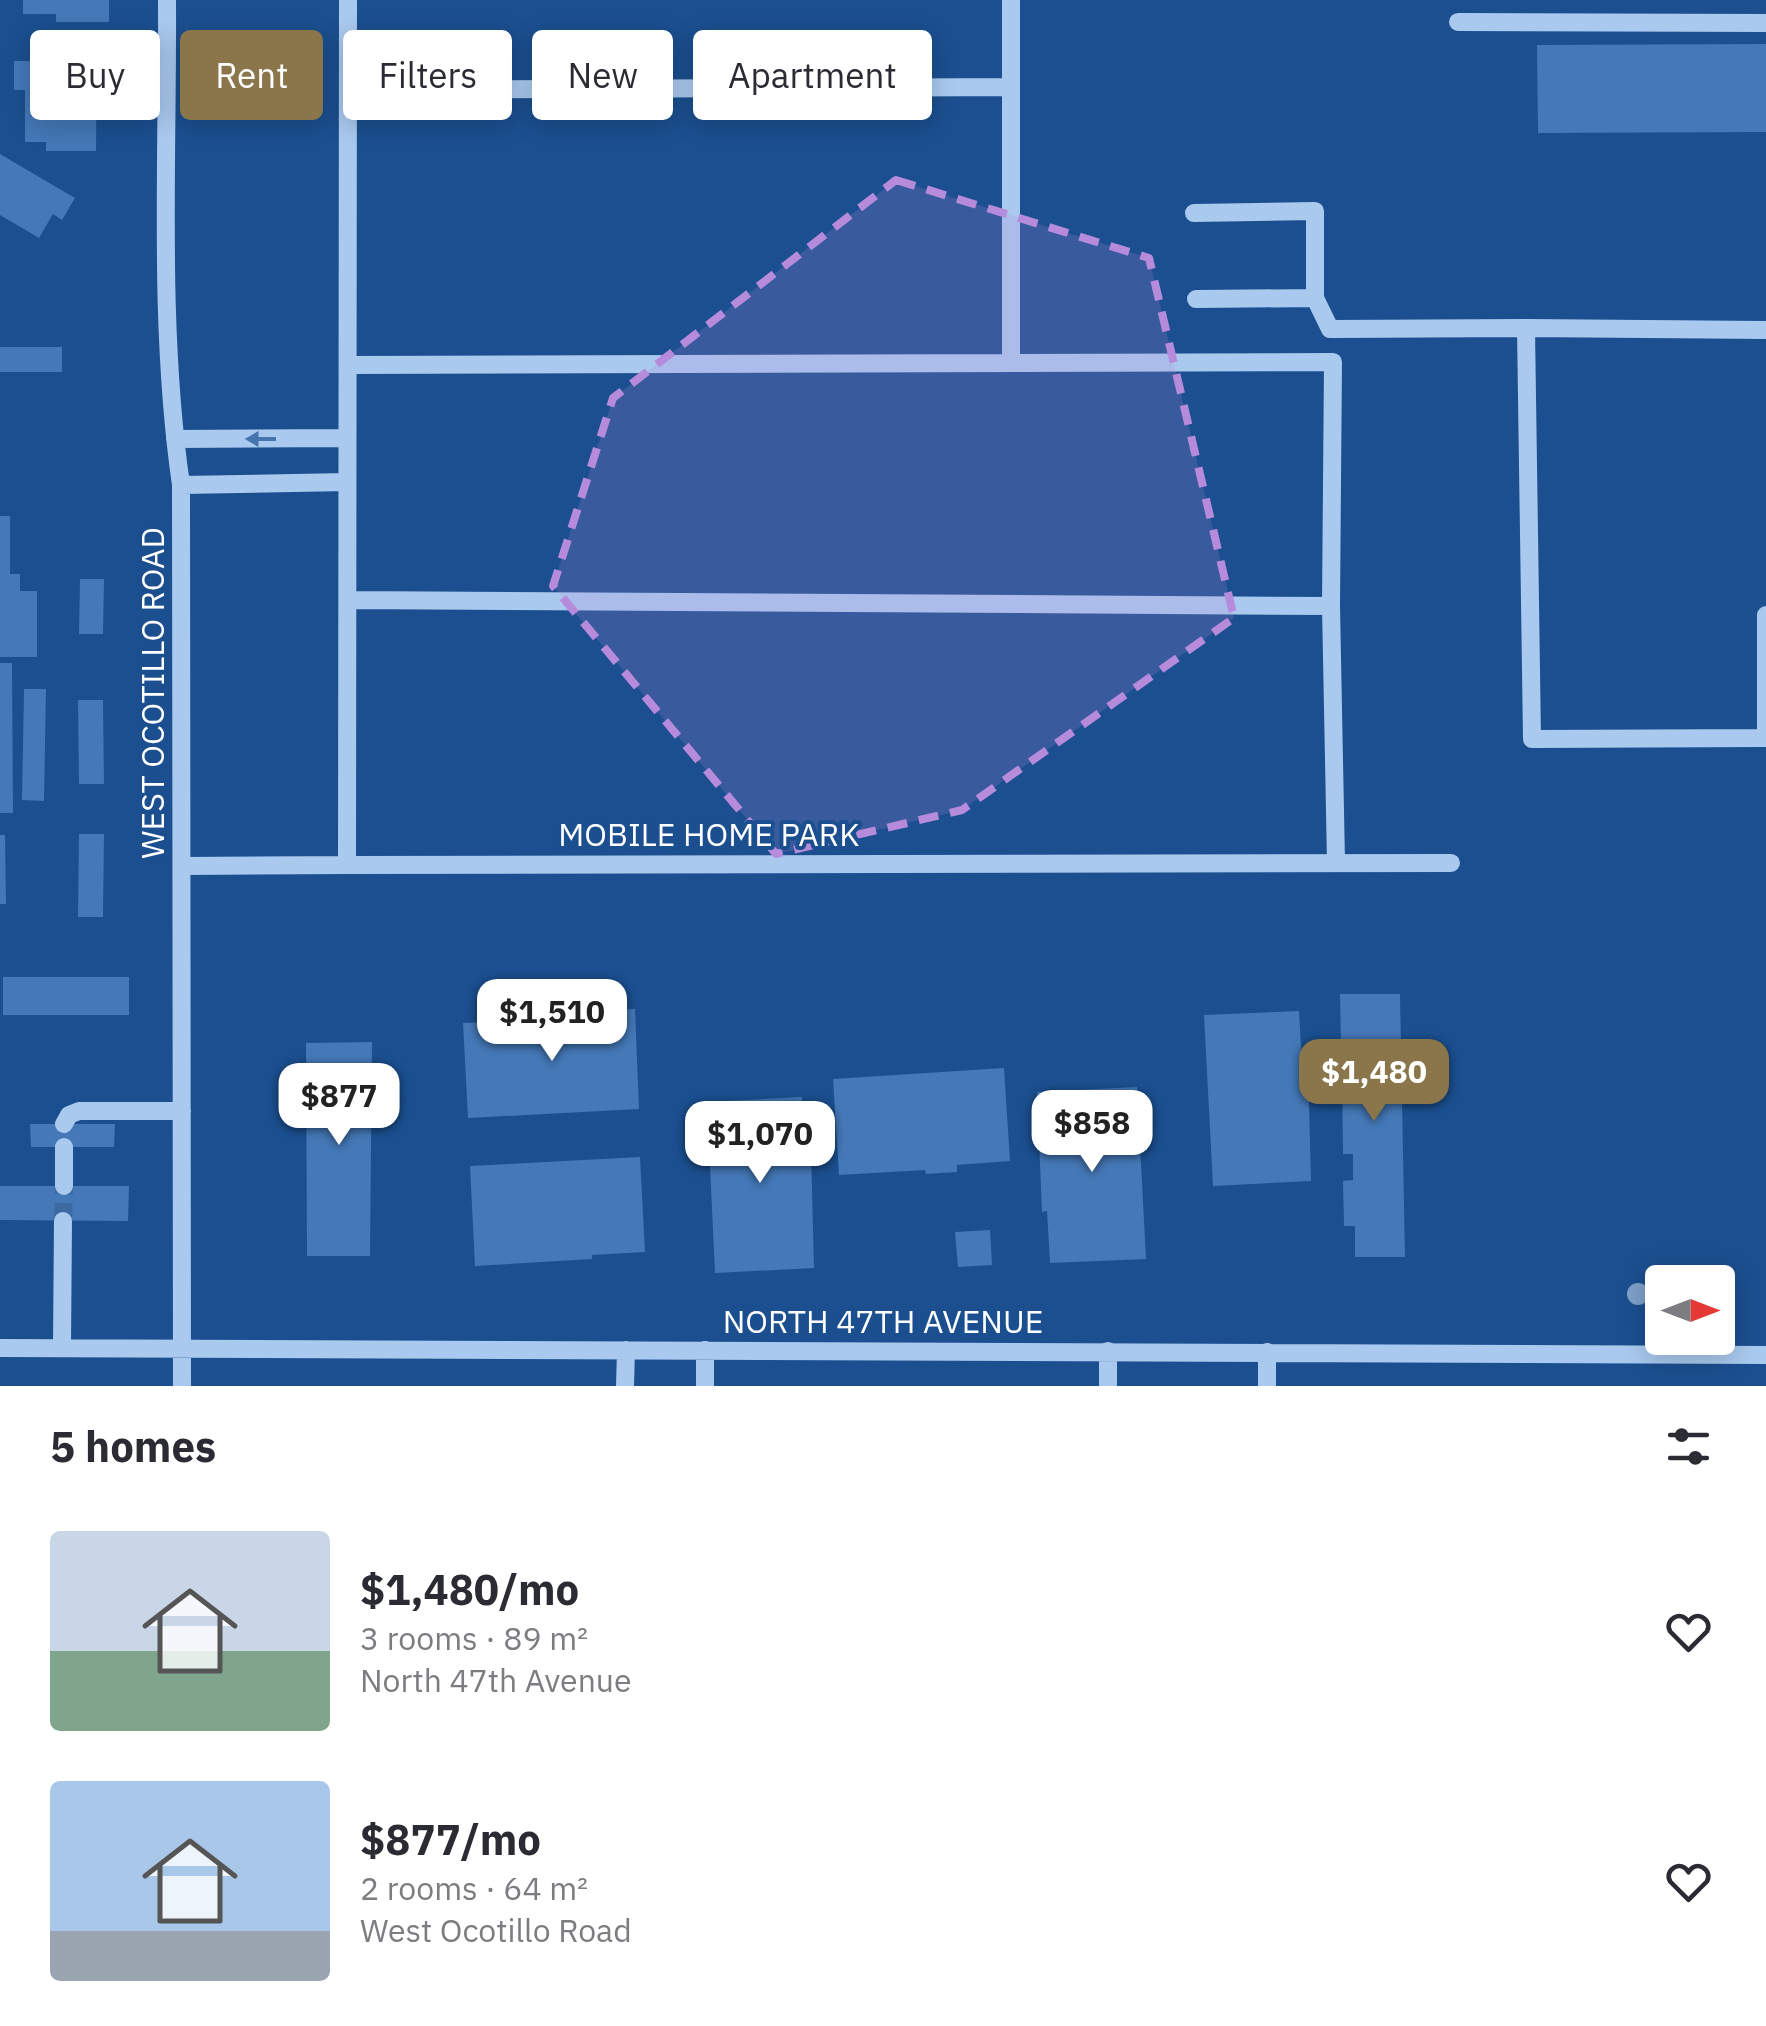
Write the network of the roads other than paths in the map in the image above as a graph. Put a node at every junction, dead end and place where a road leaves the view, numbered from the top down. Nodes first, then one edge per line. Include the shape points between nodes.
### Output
1 (167, 0) edge
2 (348, 0) edge
3 (1011, 0) edge
4 (1458, 22) dead end
5 (1766, 23) edge
6 (349, 30) edge
7 (1011, 87) junction
8 (512, 89) edge
9 (350, 120) edge
10 (1194, 213) dead end
11 (1316, 298) junction
12 (1196, 299) dead end
13 (1526, 328) junction
14 (1766, 330) edge
15 (1011, 362) junction
16 (350, 365) junction
17 (348, 438) junction
18 (175, 439) junction
19 (347, 482) junction
20 (181, 485) junction
21 (348, 600) junction
22 (1331, 606) junction
23 (1766, 614) edge
24 (1766, 738) edge
25 (1336, 862) junction
26 (1451, 863) dead end
27 (348, 865) junction
28 (182, 866) junction
29 (182, 1112) junction
30 (64, 1124) dead end
31 (64, 1147) dead end
32 (64, 1186) tunnel mouth
33 (64, 1221) tunnel mouth
34 (0, 1348) edge
35 (62, 1348) junction
36 (182, 1348) junction
37 (626, 1350) junction
38 (705, 1350) junction
39 (1108, 1352) junction
40 (1267, 1352) junction
41 (1766, 1354) edge
42 (182, 1386) edge
43 (625, 1386) edge
44 (706, 1386) edge
45 (1108, 1386) edge
46 (1267, 1386) edge

1 - 18 street, WEST OCOTILLO ROAD via 168,336
2 - 6 street
3 - 7 street
4 - 5 street
7 - 8 street
7 - 15 street
9 - 16 street
10 - 11 street via 1316,210
11 - 12 street
11 - 13 street via 1330,329
13 - 14 street
13 - 24 street via 1532,739
15 - 16 street
15 - 22 street via 1333,362
16 - 17 street
17 -> 18 street
17 - 19 street
18 - 20 street, WEST OCOTILLO ROAD
19 - 20 street
19 - 21 street
20 - 28 street, WEST OCOTILLO ROAD
21 - 22 street
21 - 27 street
22 - 25 street
23 - 24 street
25 - 26 street, MOBILE HOME PARK
25 - 27 street, MOBILE HOME PARK
27 - 28 street, MOBILE HOME PARK
28 - 29 street, WEST OCOTILLO ROAD
29 - 30 street via 79,1111
29 - 36 street, WEST OCOTILLO ROAD
31 - 32 street
33 - 35 street
34 - 35 street, NORTH 47TH AVENUE
35 - 36 street, NORTH 47TH AVENUE
36 - 37 street, NORTH 47TH AVENUE
36 - 42 street, WEST OCOTILLO ROAD
37 - 38 street, NORTH 47TH AVENUE
37 - 43 street
38 - 39 street, NORTH 47TH AVENUE
38 - 44 street
39 - 40 street, NORTH 47TH AVENUE
39 - 45 street
40 - 41 street, NORTH 47TH AVENUE
40 - 46 street

